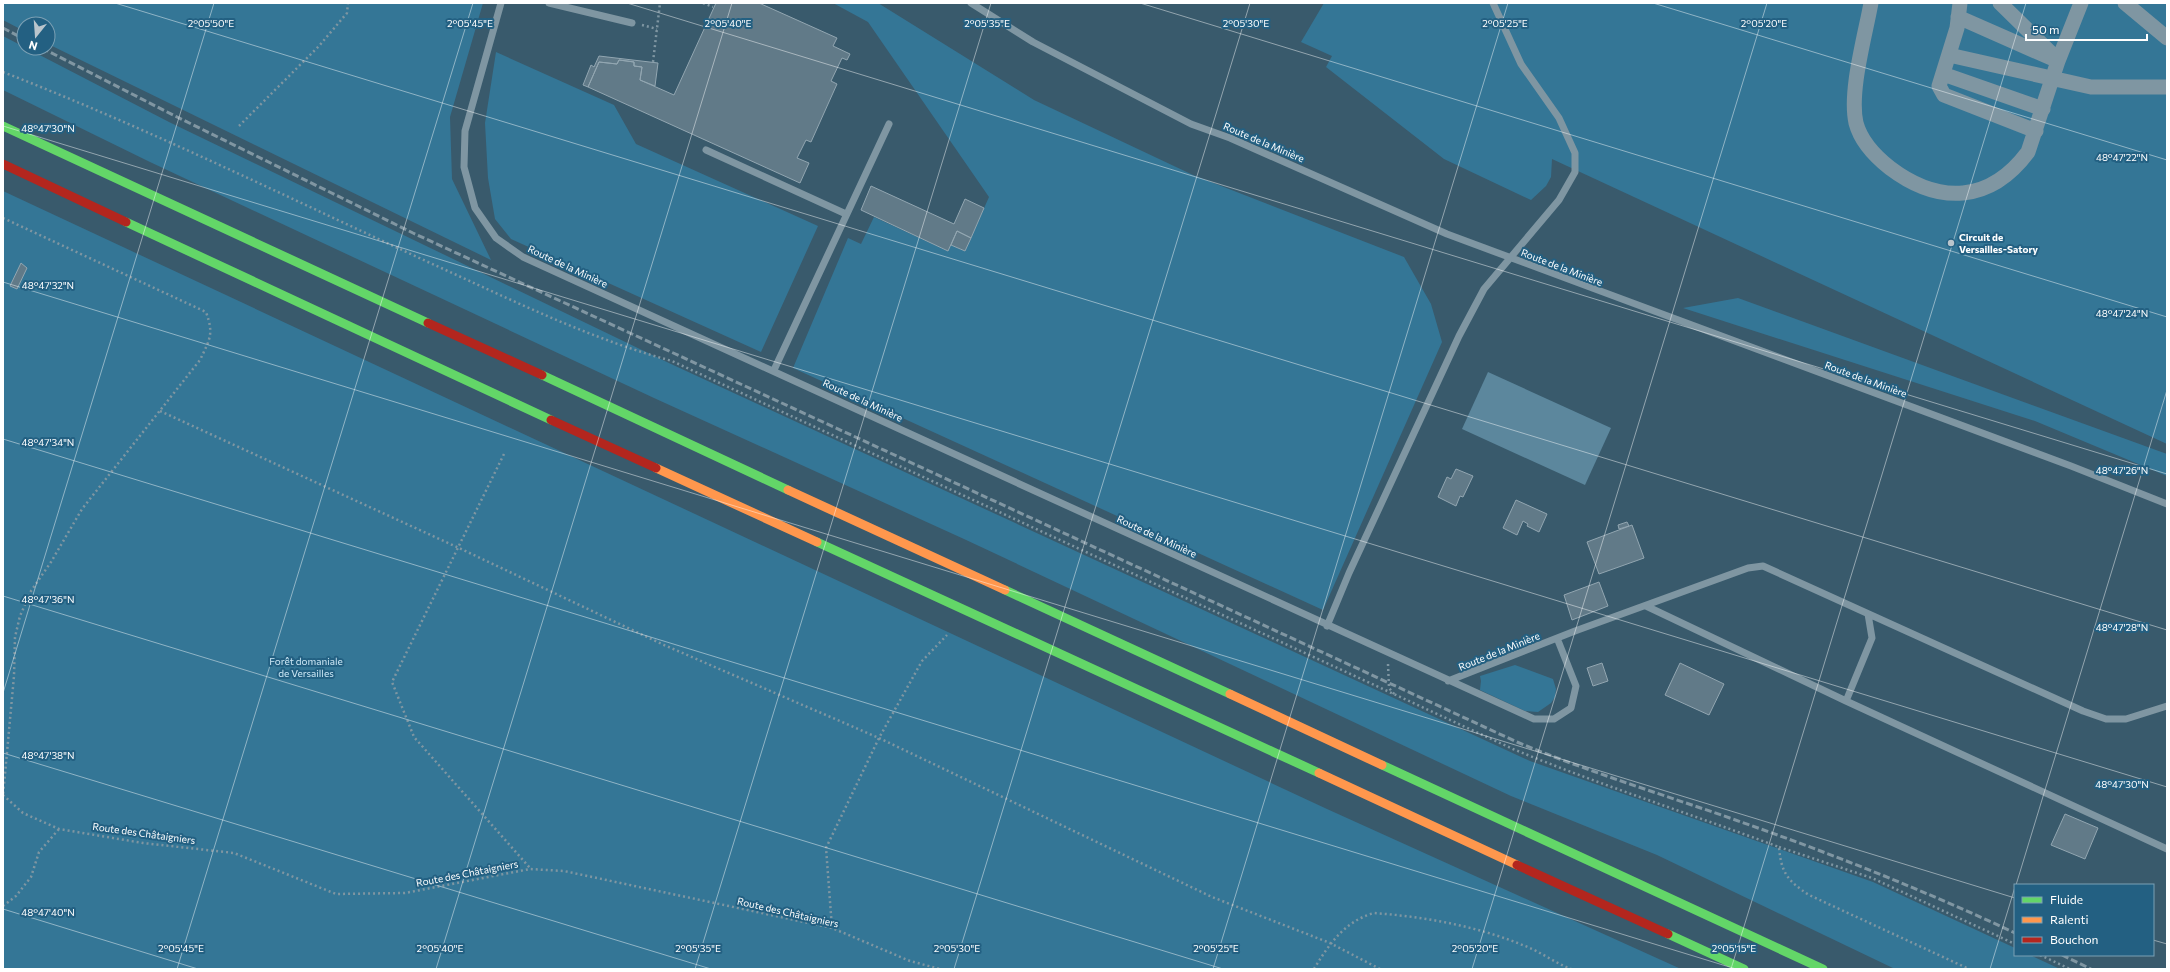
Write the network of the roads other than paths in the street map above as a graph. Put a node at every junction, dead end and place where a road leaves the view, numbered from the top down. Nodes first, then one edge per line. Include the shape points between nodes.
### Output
1 (501, 3) edge
2 (549, 3) edge
3 (971, 3) edge
4 (1493, 3) edge
5 (1871, 3) edge
6 (2000, 3) edge
7 (2081, 3) edge
8 (2125, 3) edge
9 (1959, 10) edge
10 (632, 23) dead end
11 (2167, 38) edge
12 (1949, 54) junction
13 (2058, 61) junction
14 (1943, 74) junction
15 (2052, 79) junction
16 (2167, 87) edge
17 (2043, 110) junction
18 (889, 124) dead end
19 (3, 126) edge
20 (2036, 131) junction
21 (706, 150) dead end
22 (3, 164) edge
23 (846, 214) junction
24 (1509, 258) junction
25 (774, 370) junction
26 (2167, 504) edge
27 (1646, 606) junction
28 (1868, 614) junction
29 (1327, 626) junction
30 (1557, 638) junction
31 (1448, 681) junction
32 (1846, 701) junction
33 (2167, 706) edge
34 (2167, 849) edge
35 (1744, 969) edge
36 (1824, 969) edge

1 - 25 lane, Route de la Minière via 465,131 464,146 464,167 475,208 496,238 523,257
2 - 10 lane
3 - 24 lane, Route de la Minière via 1033,42 1191,124 1237,141 1447,234
4 - 24 lane via 1521,64 1559,118 1575,153 1575,172 1559,200
5 - 20 street via 1854,112 1860,135 1882,162 1906,180 1938,193 1964,194 1976,191 2005,176 2019,164 2028,152
6 - 13 street
7 - 13 street
8 - 11 street
9 - 12 street
9 - 13 street
12 - 14 street
12 - 15 street
13 - 15 street
14 - 17 street
14 - 20 street via 1940,86 1944,95
15 - 16 street via 2091,87
15 - 17 street
17 - 20 street
18 - 23 lane
19 - 36 highway
21 - 23 lane
22 - 35 highway via 278,294
23 - 25 lane
24 - 26 lane, Route de la Minière via 2072,466
24 - 29 lane via 1484,289 1458,336
25 - 29 lane, Route de la Minière
27 - 28 lane, Route de la Minière via 1748,568 1763,566
27 - 30 lane, Route de la Minière
27 - 32 lane
28 - 32 lane via 1872,638
28 - 33 lane, Route de la Minière via 2106,719 2126,719
29 - 31 lane, Route de la Minière
30 - 31 lane, Route de la Minière
30 - 31 lane, Route de la Minière via 1576,686 1571,708 1554,719 1534,719
32 - 34 lane

